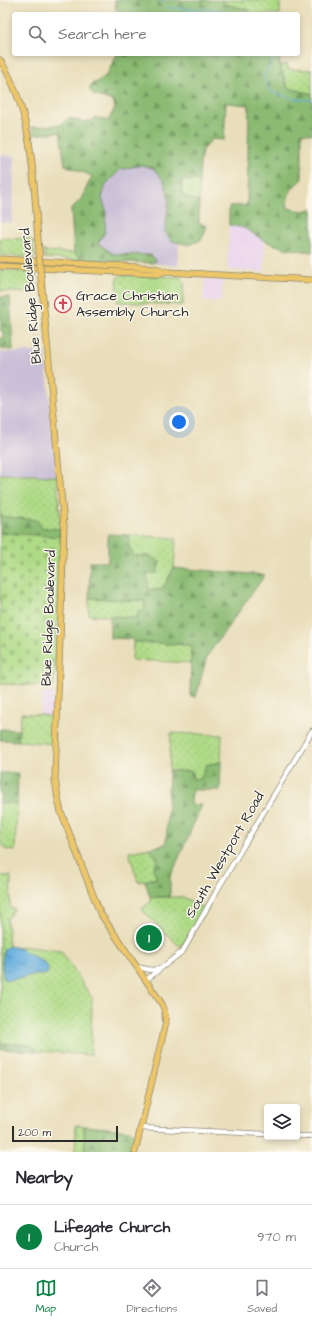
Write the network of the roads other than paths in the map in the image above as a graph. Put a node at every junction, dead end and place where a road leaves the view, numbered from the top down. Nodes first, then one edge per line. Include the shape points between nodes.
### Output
1 (0, 60) edge
2 (0, 259) edge
3 (0, 266) edge
4 (168, 272) junction
5 (312, 280) edge
6 (312, 732) edge
7 (137, 967) junction
8 (160, 969) junction
9 (146, 980) junction
10 (140, 1128) junction
11 (264, 1134) edge
12 (300, 1136) edge
13 (312, 1136) edge
14 (135, 1152) edge

1 - 7 main road, Blue Ridge Boulevard, bridge via 14,85 26,124 36,207 64,526 55,779 58,799 100,913
2 - 4 main road via 155,268
3 - 4 main road via 158,274
4 - 5 main road
6 - 8 street, South Westport Road via 183,951
7 - 8 street
7 - 9 main road, Blue Ridge Boulevard
8 - 9 street, South Westport Road
9 - 10 main road, Blue Ridge Boulevard via 162,1004 166,1022
10 - 11 street
10 - 14 main road, Blue Ridge Boulevard
12 - 13 street

